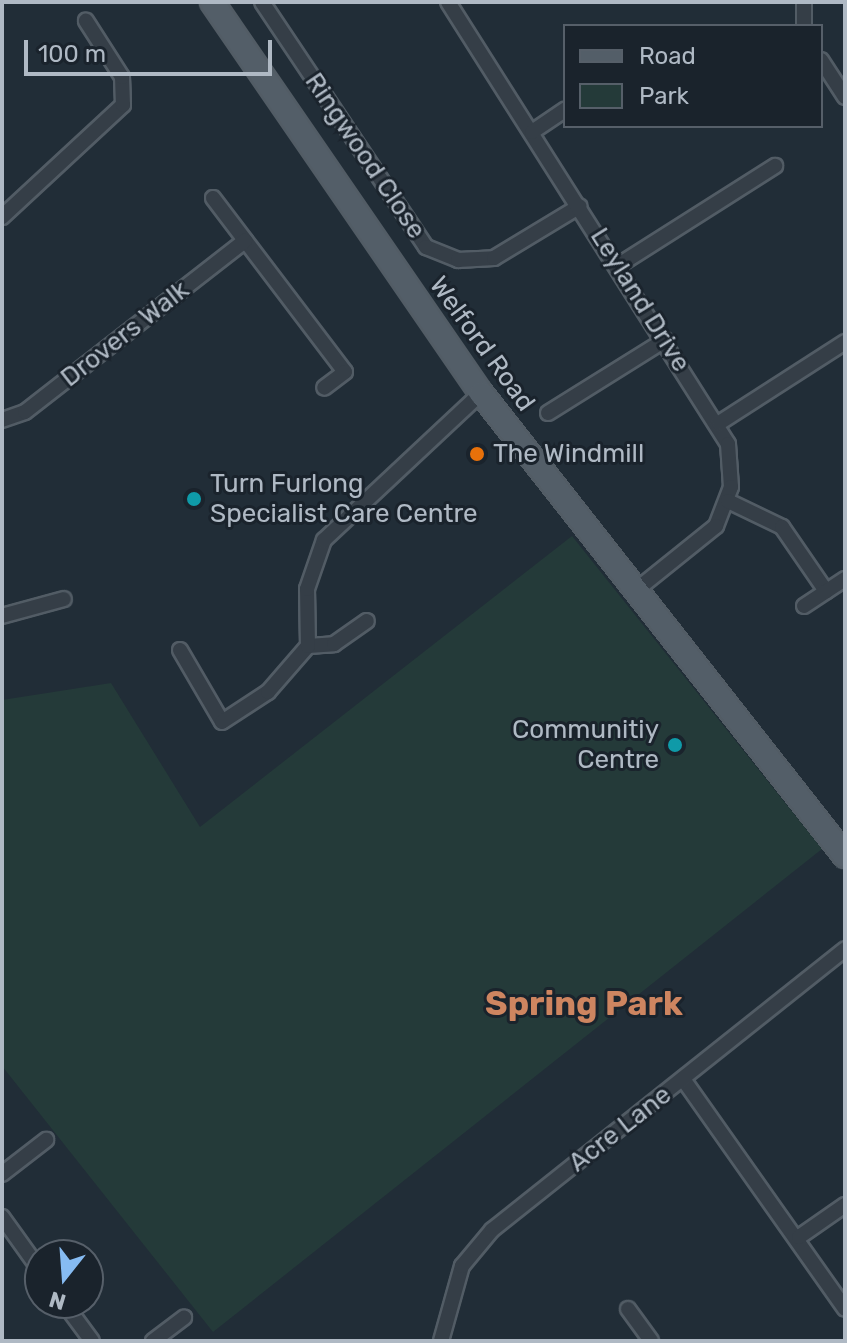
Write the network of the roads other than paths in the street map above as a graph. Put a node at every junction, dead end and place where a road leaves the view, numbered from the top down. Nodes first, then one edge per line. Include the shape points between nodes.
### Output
1 (212, 2) edge
2 (262, 2) edge
3 (448, 2) edge
4 (804, 2) edge
5 (86, 21) dead end
6 (804, 24) edge
7 (823, 63) edge
8 (845, 97) edge
9 (563, 111) edge
10 (532, 132) junction
11 (775, 166) dead end
12 (213, 198) dead end
13 (580, 206) junction
14 (2, 217) edge
15 (245, 241) junction
16 (619, 265) junction
17 (665, 340) junction
18 (845, 342) edge
19 (324, 388) dead end
20 (481, 393) junction
21 (548, 413) dead end
22 (2, 420) edge
23 (719, 423) junction
24 (728, 501) junction
25 (845, 579) edge
26 (639, 588) junction
27 (826, 591) junction
28 (64, 599) dead end
29 (804, 606) dead end
30 (2, 616) edge
31 (367, 621) dead end
32 (308, 646) junction
33 (180, 650) dead end
34 (845, 856) edge
35 (845, 949) edge
36 (683, 1079) junction
37 (46, 1140) dead end
38 (2, 1174) edge
39 (845, 1205) edge
40 (2, 1217) edge
41 (799, 1237) junction
42 (24, 1248) edge
43 (628, 1309) dead end
44 (845, 1309) edge
45 (184, 1318) dead end
46 (76, 1319) edge
47 (92, 1341) edge
48 (153, 1341) edge
49 (441, 1341) edge
50 (651, 1341) edge

1 - 20 main road, Welford Road
2 - 13 street, Ringwood Close via 426,247 458,260 494,258
3 - 10 street, Leyland Drive
4 - 6 street
5 - 14 street via 122,77 123,105
7 - 8 street
9 - 10 street
10 - 13 street, Leyland Drive
11 - 16 street
12 - 15 street
13 - 16 street, Leyland Drive
15 - 19 street via 345,372
15 - 22 street, Drovers Walk via 25,412
16 - 17 street, Leyland Drive
17 - 21 street
17 - 23 street, Leyland Drive
18 - 23 street
20 - 26 main road, Welford Road
20 - 32 street via 324,540 307,589
23 - 24 street, Leyland Drive via 731,458
24 - 26 street, Leyland Drive via 704,540
24 - 27 street via 782,527
25 - 27 street
26 - 34 main road, Welford Road
27 - 29 street
28 - 30 street
31 - 32 street via 334,644
32 - 33 street via 268,692 222,722
35 - 36 street, Acre Lane
36 - 41 street
36 - 49 street, Acre Lane via 472,1250 453,1286
37 - 38 street
39 - 41 street
40 - 42 street
41 - 44 street
43 - 50 street
45 - 48 street
46 - 47 street

